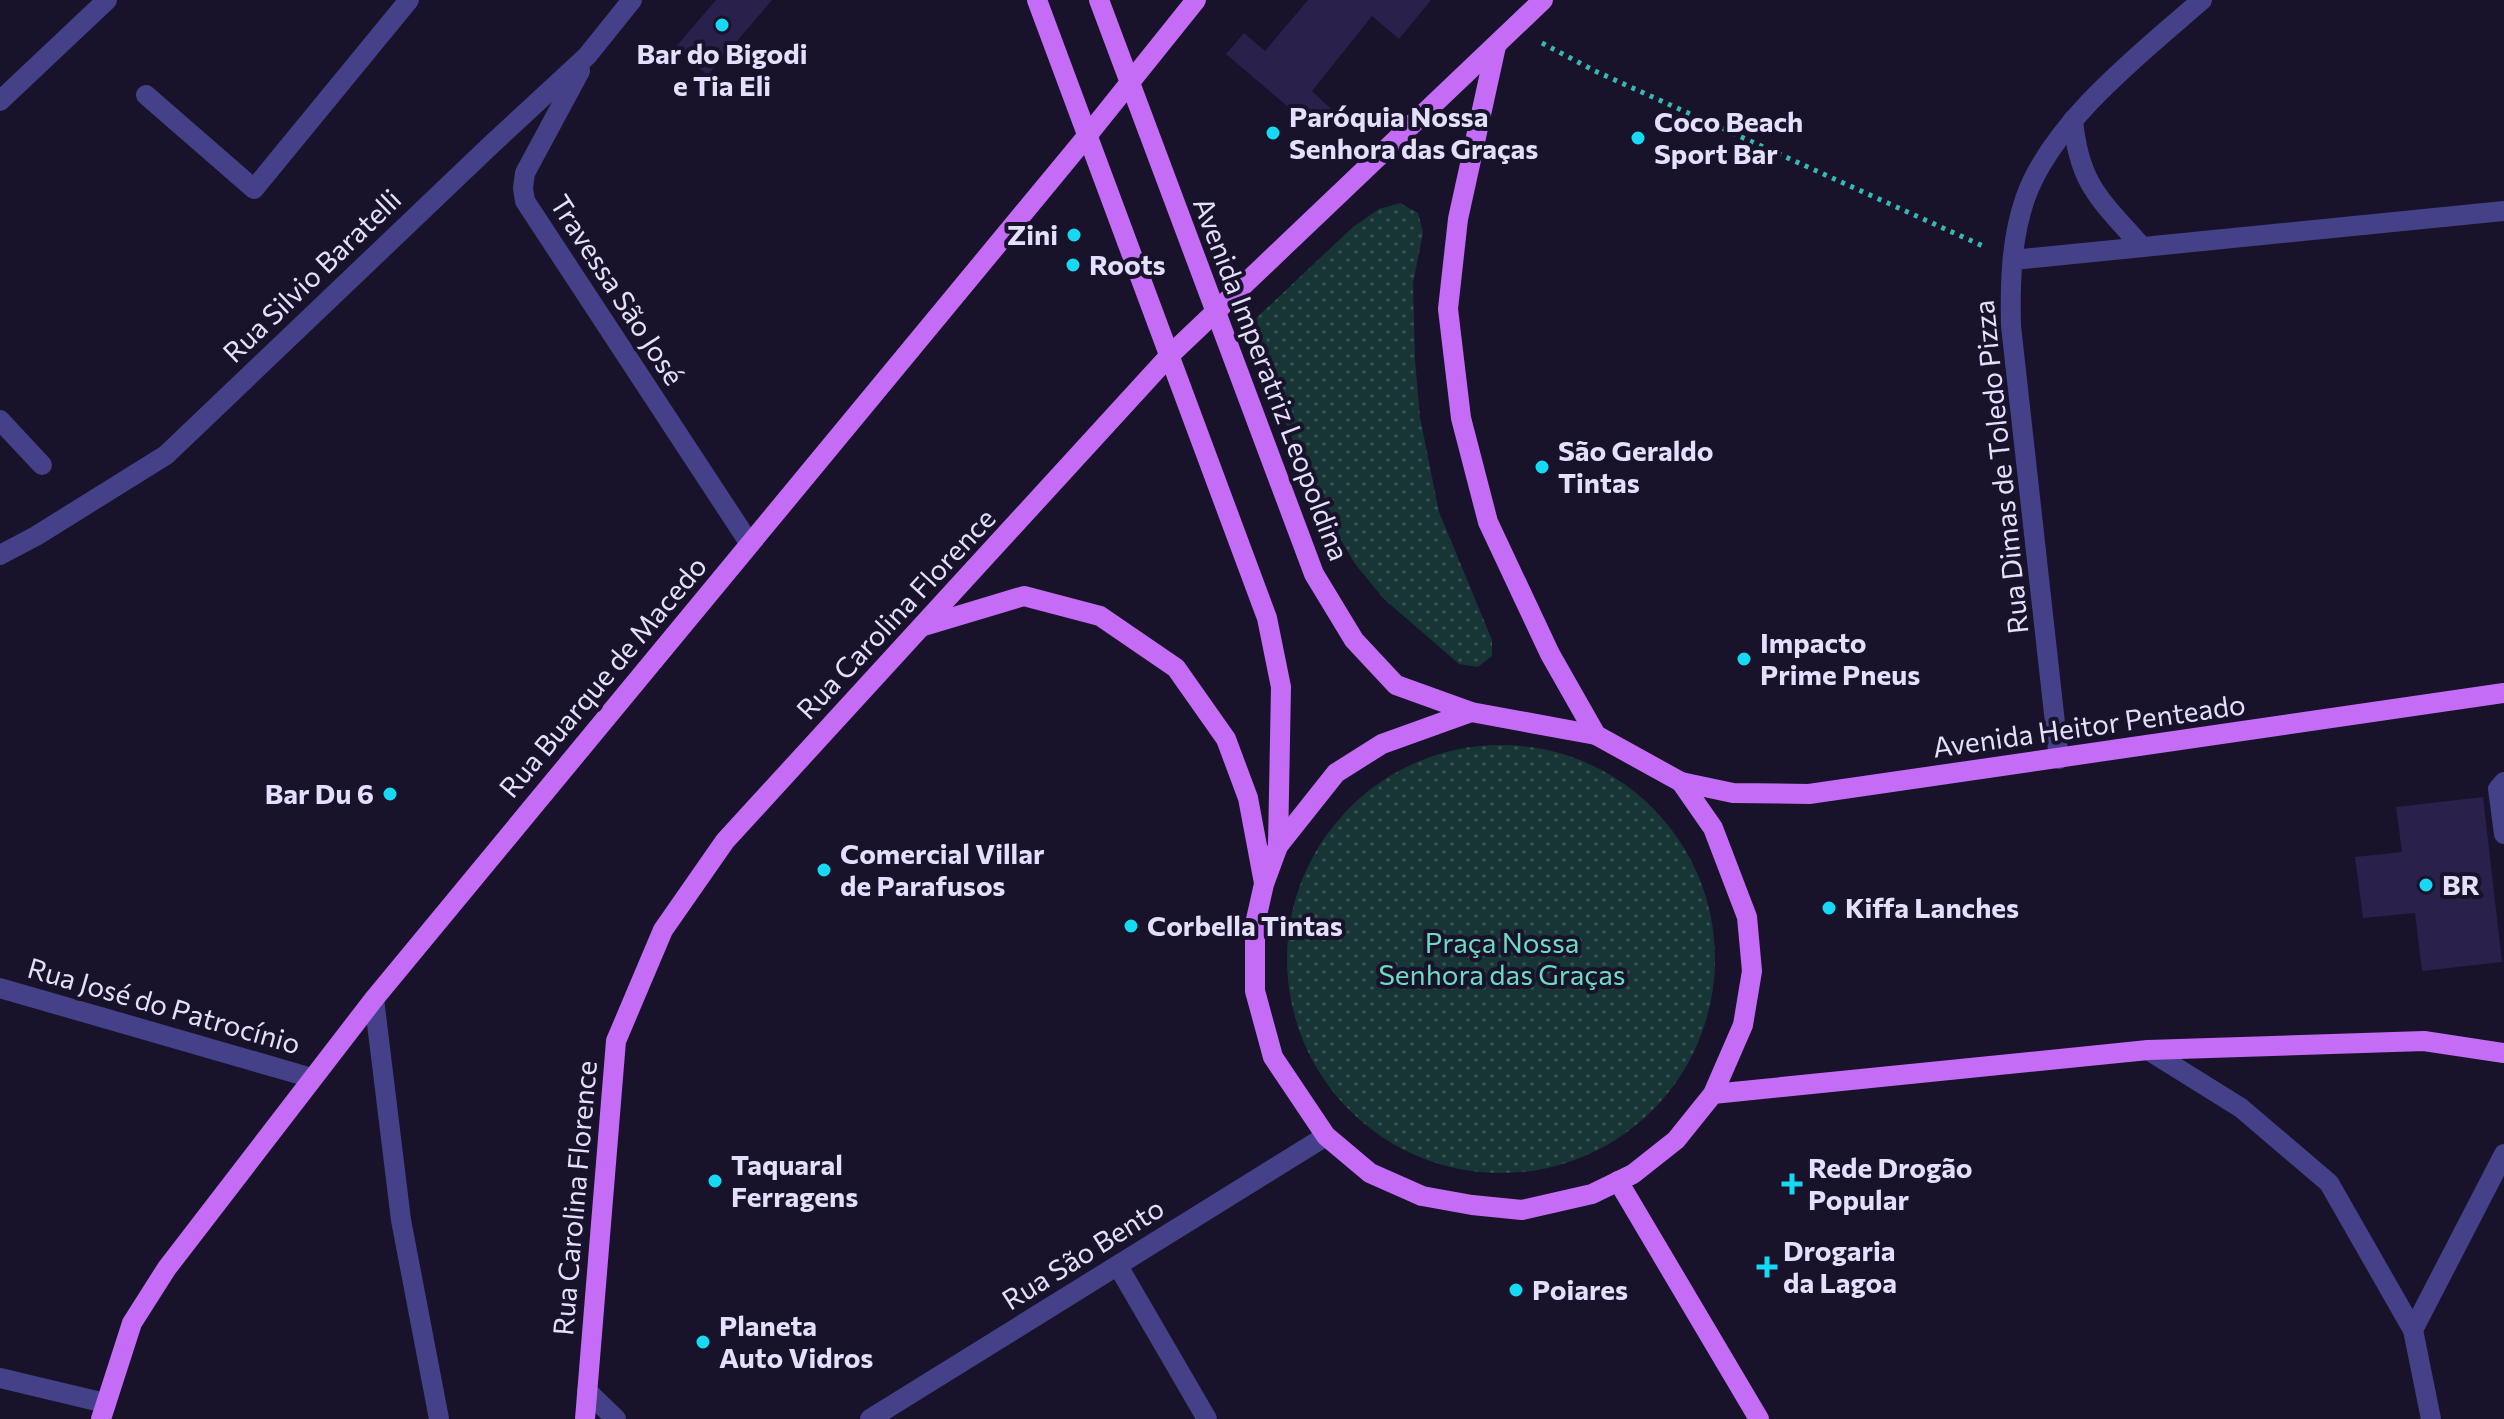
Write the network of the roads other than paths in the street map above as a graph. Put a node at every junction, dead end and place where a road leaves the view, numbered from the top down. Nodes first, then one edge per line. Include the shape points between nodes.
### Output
1 (107, 0) edge
2 (409, 0) edge
3 (632, 0) edge
4 (1037, 0) edge
5 (1099, 0) edge
6 (1196, 0) edge
7 (1543, 0) edge
8 (2202, 0) edge
9 (1496, 46) junction
10 (587, 56) junction
11 (1129, 84) junction
12 (146, 95) dead end
13 (0, 101) edge
14 (2073, 120) junction
15 (1087, 136) junction
16 (2504, 211) edge
17 (2142, 247) junction
18 (2013, 260) junction
19 (1216, 313) junction
20 (1170, 355) junction
21 (0, 420) edge
22 (42, 465) dead end
23 (750, 544) junction
24 (0, 555) edge
25 (924, 626) junction
26 (2504, 693) edge
27 (1471, 712) junction
28 (1596, 735) junction
29 (2059, 759) junction
30 (1681, 782) junction
31 (2504, 782) edge
32 (2504, 834) edge
33 (1278, 846) junction
34 (1264, 884) junction
35 (0, 988) edge
36 (374, 999) junction
37 (2148, 1050) junction
38 (2504, 1053) edge
39 (312, 1078) junction
40 (1713, 1094) junction
41 (1326, 1136) junction
42 (2504, 1154) edge
43 (1618, 1181) junction
44 (1118, 1266) junction
45 (2413, 1330) junction
46 (0, 1378) edge
47 (587, 1391) junction
48 (103, 1411) edge
49 (439, 1419) edge
50 (585, 1419) edge
51 (616, 1419) edge
52 (870, 1419) edge
53 (1207, 1419) edge
54 (1759, 1419) edge
55 (2431, 1419) edge

1 - 13 street
2 - 12 street via 254,189
3 - 10 street, Rua Silvio Baratelli
4 - 15 main road
5 - 11 main road, Avenida Imperatriz Leopoldina
6 - 11 main road, Rua Buarque de Macedo
7 - 9 main road, Rua Carolina Florence
8 - 14 street, Rua Dimas de Toledo Pizza
9 - 19 main road, Rua Carolina Florence
9 - 28 main road via 1458,219 1448,309 1461,418 1488,522 1550,654
10 - 23 street, Travessa São José via 525,173 525,201
10 - 24 street, Rua Silvio Baratelli via 166,455
11 - 15 main road, Rua Buarque de Macedo
11 - 19 main road, Avenida Imperatriz Leopoldina
14 - 17 street via 2078,158 2091,189
14 - 18 street, Rua Dimas de Toledo Pizza via 2025,199
15 - 20 main road
15 - 23 main road, Rua Buarque de Macedo
16 - 17 street
17 - 18 street
18 - 29 street, Rua Dimas de Toledo Pizza via 2011,326
19 - 20 main road, Rua Carolina Florence
19 - 27 main road, Avenida Imperatriz Leopoldina via 1314,574 1354,640 1396,685
20 - 25 main road, Rua Carolina Florence
20 - 33 main road via 1267,618 1281,687
21 - 22 street
23 - 36 main road, Rua Buarque de Macedo
25 - 34 main road via 1024,596 1100,616 1176,668 1226,739 1248,798
25 - 47 main road, Rua Carolina Florence via 725,841 663,930 616,1041
26 - 29 main road, Avenida Heitor Penteado
27 - 28 main road
27 - 33 main road via 1382,744 1336,773
28 - 30 main road
29 - 30 main road, Avenida Heitor Penteado via 1809,794 1733,793
30 - 40 main road via 1713,828 1747,917 1752,971 1743,1025
31 - 32 street via 2498,789
33 - 34 main road
34 - 41 main road via 1255,924 1255,991 1273,1057
35 - 39 street, Rua José do Patrocínio
36 - 39 main road, Rua Buarque de Macedo
36 - 49 street via 401,1220
37 - 38 main road via 2424,1041
37 - 40 main road
37 - 45 street via 2241,1108 2329,1183
39 - 48 main road, Rua Buarque de Macedo via 132,1323
40 - 43 main road via 1676,1140
41 - 43 main road via 1370,1173 1422,1196 1472,1205 1522,1210 1592,1194
41 - 44 street, Rua São Bento
42 - 45 street
43 - 54 main road
44 - 52 street, Rua São Bento
44 - 53 street
45 - 55 street
46 - 48 street
47 - 50 main road, Rua Carolina Florence
47 - 51 street

